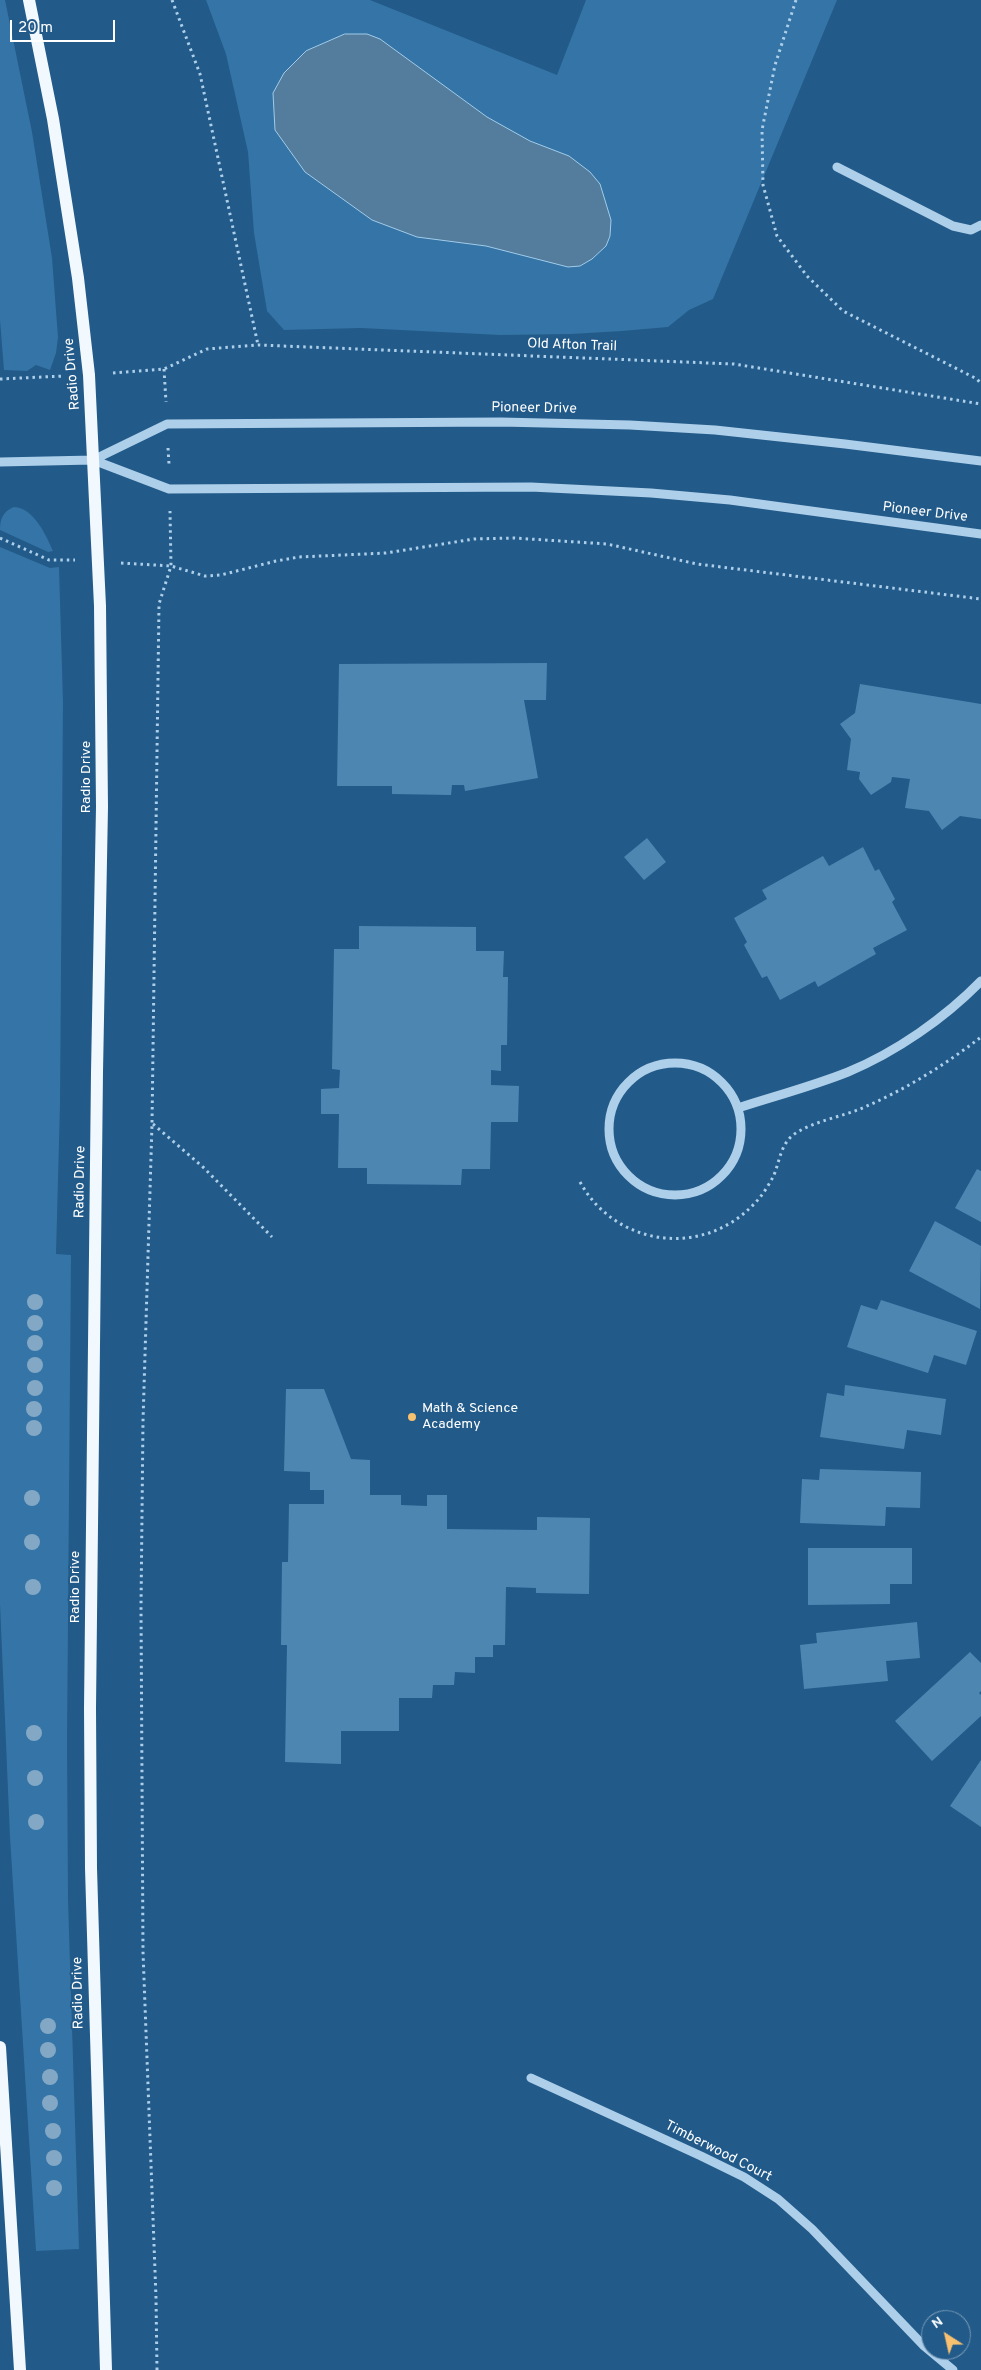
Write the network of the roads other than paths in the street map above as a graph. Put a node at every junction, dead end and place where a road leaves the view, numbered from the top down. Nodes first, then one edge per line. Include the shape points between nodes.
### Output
1 (29, 0) edge
2 (837, 167) dead end
3 (981, 225) edge
4 (93, 460) junction
5 (0, 462) edge
6 (981, 462) edge
7 (981, 534) edge
8 (979, 987) edge
9 (738, 1108) junction
10 (0, 2047) edge
11 (531, 2078) dead end
12 (20, 2370) edge
13 (106, 2370) edge
14 (953, 2370) edge

1 - 4 main road, Radio Drive via 53,119 78,278 89,375
2 - 3 street via 953,226 971,230
4 - 5 street, Pioneer Drive
4 - 6 street, Pioneer Drive via 167,424 501,422 714,430
4 - 7 street, Pioneer Drive via 169,489 582,489 730,500
4 - 13 main road, Radio Drive via 102,741 90,1728
8 - 9 street via 889,1052 848,1072
9 - 9 street via 729,1090 715,1076 697,1066 658,1065 641,1072 626,1084 616,1099 609,1121 610,1144 619,1165 631,1179 664,1195 687,1194 708,1187 726,1172 738,1153 742,1130
10 - 12 main road
11 - 14 street, Timberwood Court via 744,2177 778,2199 812,2229 923,2345

